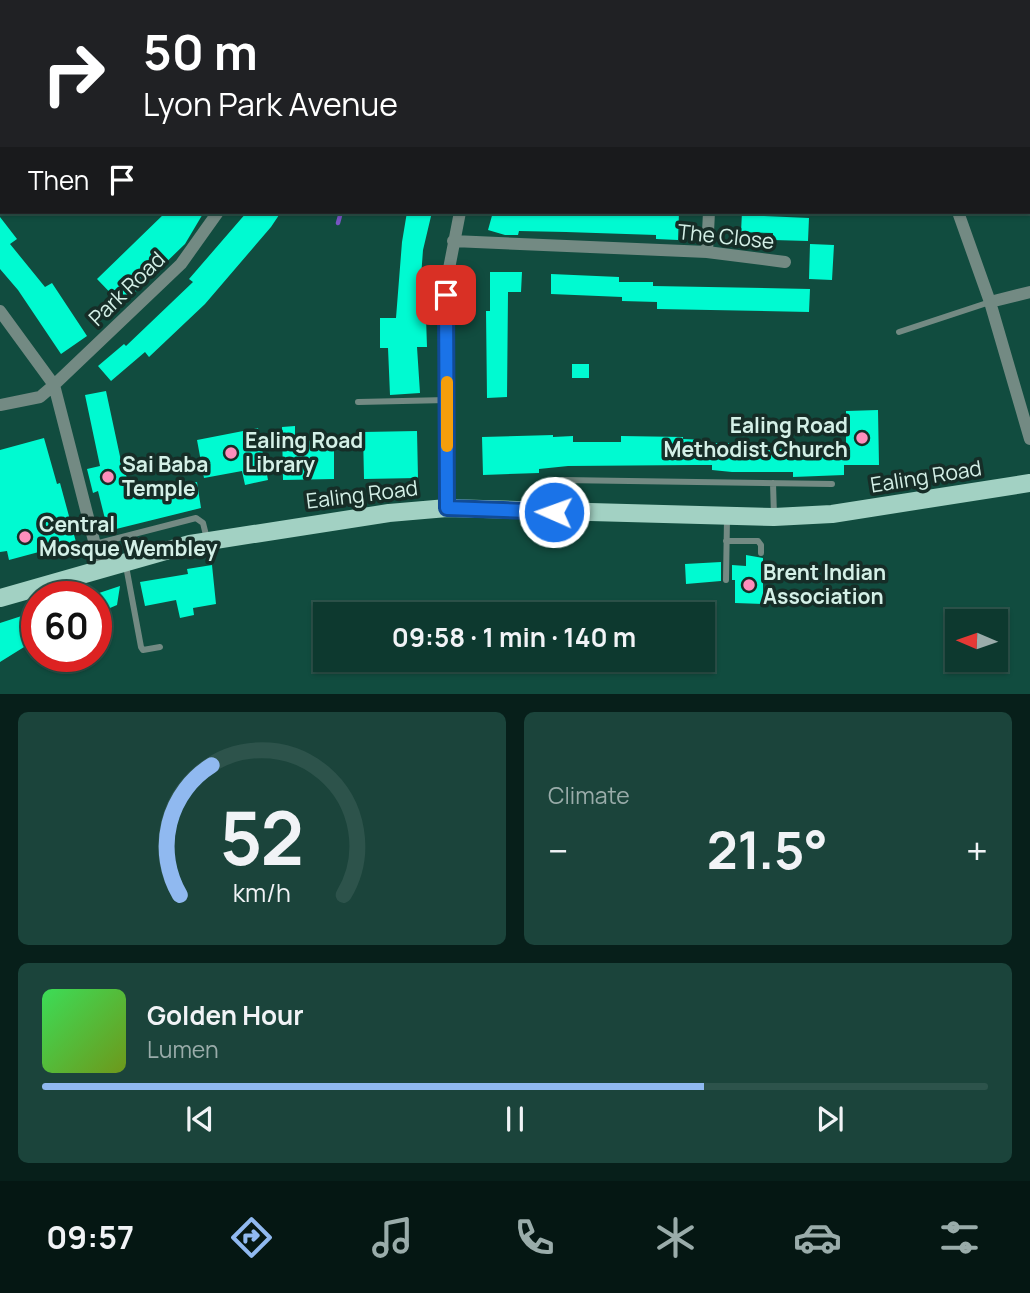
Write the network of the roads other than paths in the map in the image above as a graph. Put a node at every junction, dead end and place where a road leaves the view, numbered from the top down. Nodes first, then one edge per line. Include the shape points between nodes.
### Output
1 (217, 214) edge
2 (460, 214) edge
3 (709, 214) edge
4 (959, 214) edge
5 (453, 241) junction
6 (707, 252) junction
7 (785, 262) dead end
8 (1030, 292) edge
9 (990, 302) junction
10 (0, 311) edge
11 (899, 332) dead end
12 (54, 385) junction
13 (447, 400) junction
14 (358, 402) dead end
15 (0, 405) edge
16 (1030, 439) edge
17 (773, 483) junction
18 (1030, 483) edge
19 (832, 484) dead end
20 (447, 508) junction
21 (554, 512) junction
22 (727, 516) junction
23 (774, 517) junction
24 (207, 541) junction
25 (726, 541) junction
26 (95, 544) junction
27 (761, 553) dead end
28 (125, 561) junction
29 (102, 568) junction
30 (726, 580) dead end
31 (0, 598) edge
32 (160, 647) dead end

1 - 12 street, Park Road via 181,264
2 - 5 street
3 - 6 street
4 - 9 street
5 - 6 street, The Close
5 - 13 street via 445,311
6 - 7 street, The Close
8 - 9 street
9 - 11 lane
9 - 16 street
10 - 12 street
12 - 15 street, Park Road via 40,397
12 - 26 street
13 - 14 lane
13 - 20 street
17 - 19 lane
17 - 21 lane via 562,480 556,487
17 - 23 lane
18 - 23 main road, Ealing Road via 832,514
20 - 21 main road, Ealing Road
20 - 24 main road, Ealing Road
21 - 22 main road, Ealing Road
22 - 23 main road, Ealing Road
22 - 25 lane
24 - 26 lane via 200,519
24 - 28 main road, Ealing Road
25 - 27 lane via 758,541
25 - 30 lane
26 - 29 street
28 - 29 main road, Ealing Road
28 - 32 lane via 141,647
29 - 31 main road, Ealing Road

